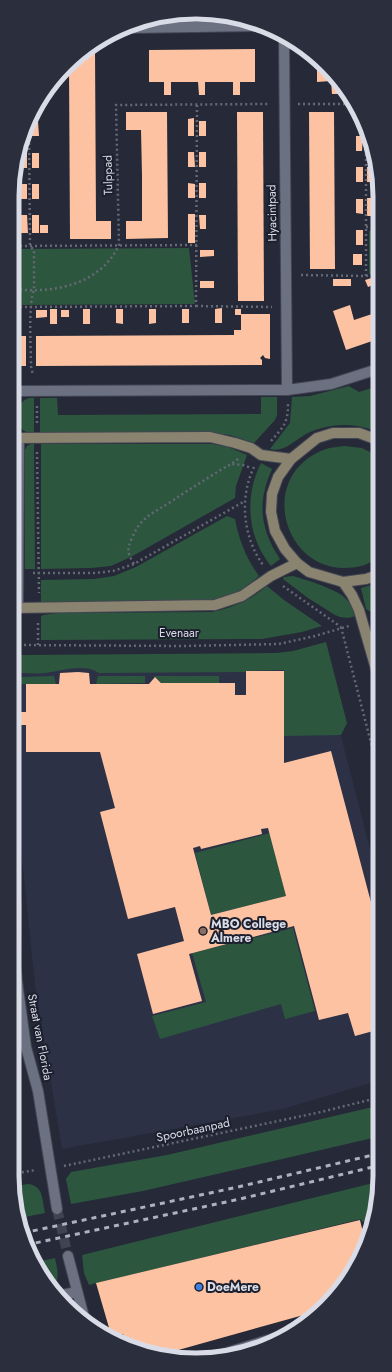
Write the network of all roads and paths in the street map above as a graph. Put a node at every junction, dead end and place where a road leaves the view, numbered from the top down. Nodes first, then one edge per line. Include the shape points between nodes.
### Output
1 (246, 26) edge
2 (140, 28) edge
3 (284, 43) edge
4 (284, 103) junction
5 (197, 104) junction
6 (347, 104) edge
7 (366, 146) edge
8 (366, 227) junction
9 (373, 227) edge
10 (119, 245) junction
11 (197, 245) junction
12 (19, 246) edge
13 (373, 274) edge
14 (286, 275) junction
15 (366, 276) junction
16 (19, 290) edge
17 (196, 306) junction
18 (19, 307) edge
19 (287, 308) junction
20 (373, 371) edge
21 (287, 390) junction
22 (19, 391) edge
23 (19, 437) edge
24 (373, 438) edge
25 (291, 459) junction
26 (231, 464) dead end
27 (245, 501) dead end
28 (297, 563) junction
29 (134, 564) junction
30 (19, 573) edge
31 (373, 576) edge
32 (343, 582) junction
33 (19, 610) edge
34 (19, 644) edge
35 (373, 659) edge
36 (373, 751) edge
37 (19, 996) edge
38 (373, 1099) edge
39 (51, 1169) junction
40 (19, 1173) edge
41 (57, 1209) tunnel mouth
42 (68, 1256) tunnel mouth
43 (77, 1292) junction
44 (64, 1294) edge
45 (83, 1312) edge

1 - 2 street
3 - 4 street, Hyacintpad
4 - 5 path
4 - 6 path
4 - 14 street, Hyacintpad
5 - 10 path, Tulppad via 116,105
5 - 11 path
7 - 8 path
8 - 9 path
8 - 15 path
10 - 11 path
10 - 12 path
10 - 16 path via 114,255 92,276 78,283 48,289
11 - 17 path
13 - 15 path
14 - 15 path
14 - 19 street, Hyacintpad
17 - 18 path
17 - 19 path
19 - 21 street, Hyacintpad
20 - 21 street via 331,384
21 - 22 street
23 - 25 main road via 210,438 251,448 261,455
24 - 25 main road via 359,433 333,433 317,438
25 - 28 main road via 278,476 272,494 272,512 275,531
26 - 29 path via 139,523 129,549
27 - 29 path
28 - 32 main road via 309,572
28 - 33 main road via 271,576 242,596 215,605
29 - 30 path via 96,573
31 - 32 main road
32 - 35 main road via 359,610
34 - 36 path, Evenaar via 279,644 341,627
37 - 39 street, Straat van Florida via 26,1047 38,1091
38 - 39 path, Spoorbaanpad
39 - 40 path, Spoorbaanpad
39 - 41 street, Straat van Florida
42 - 43 street
43 - 44 street
43 - 45 street

